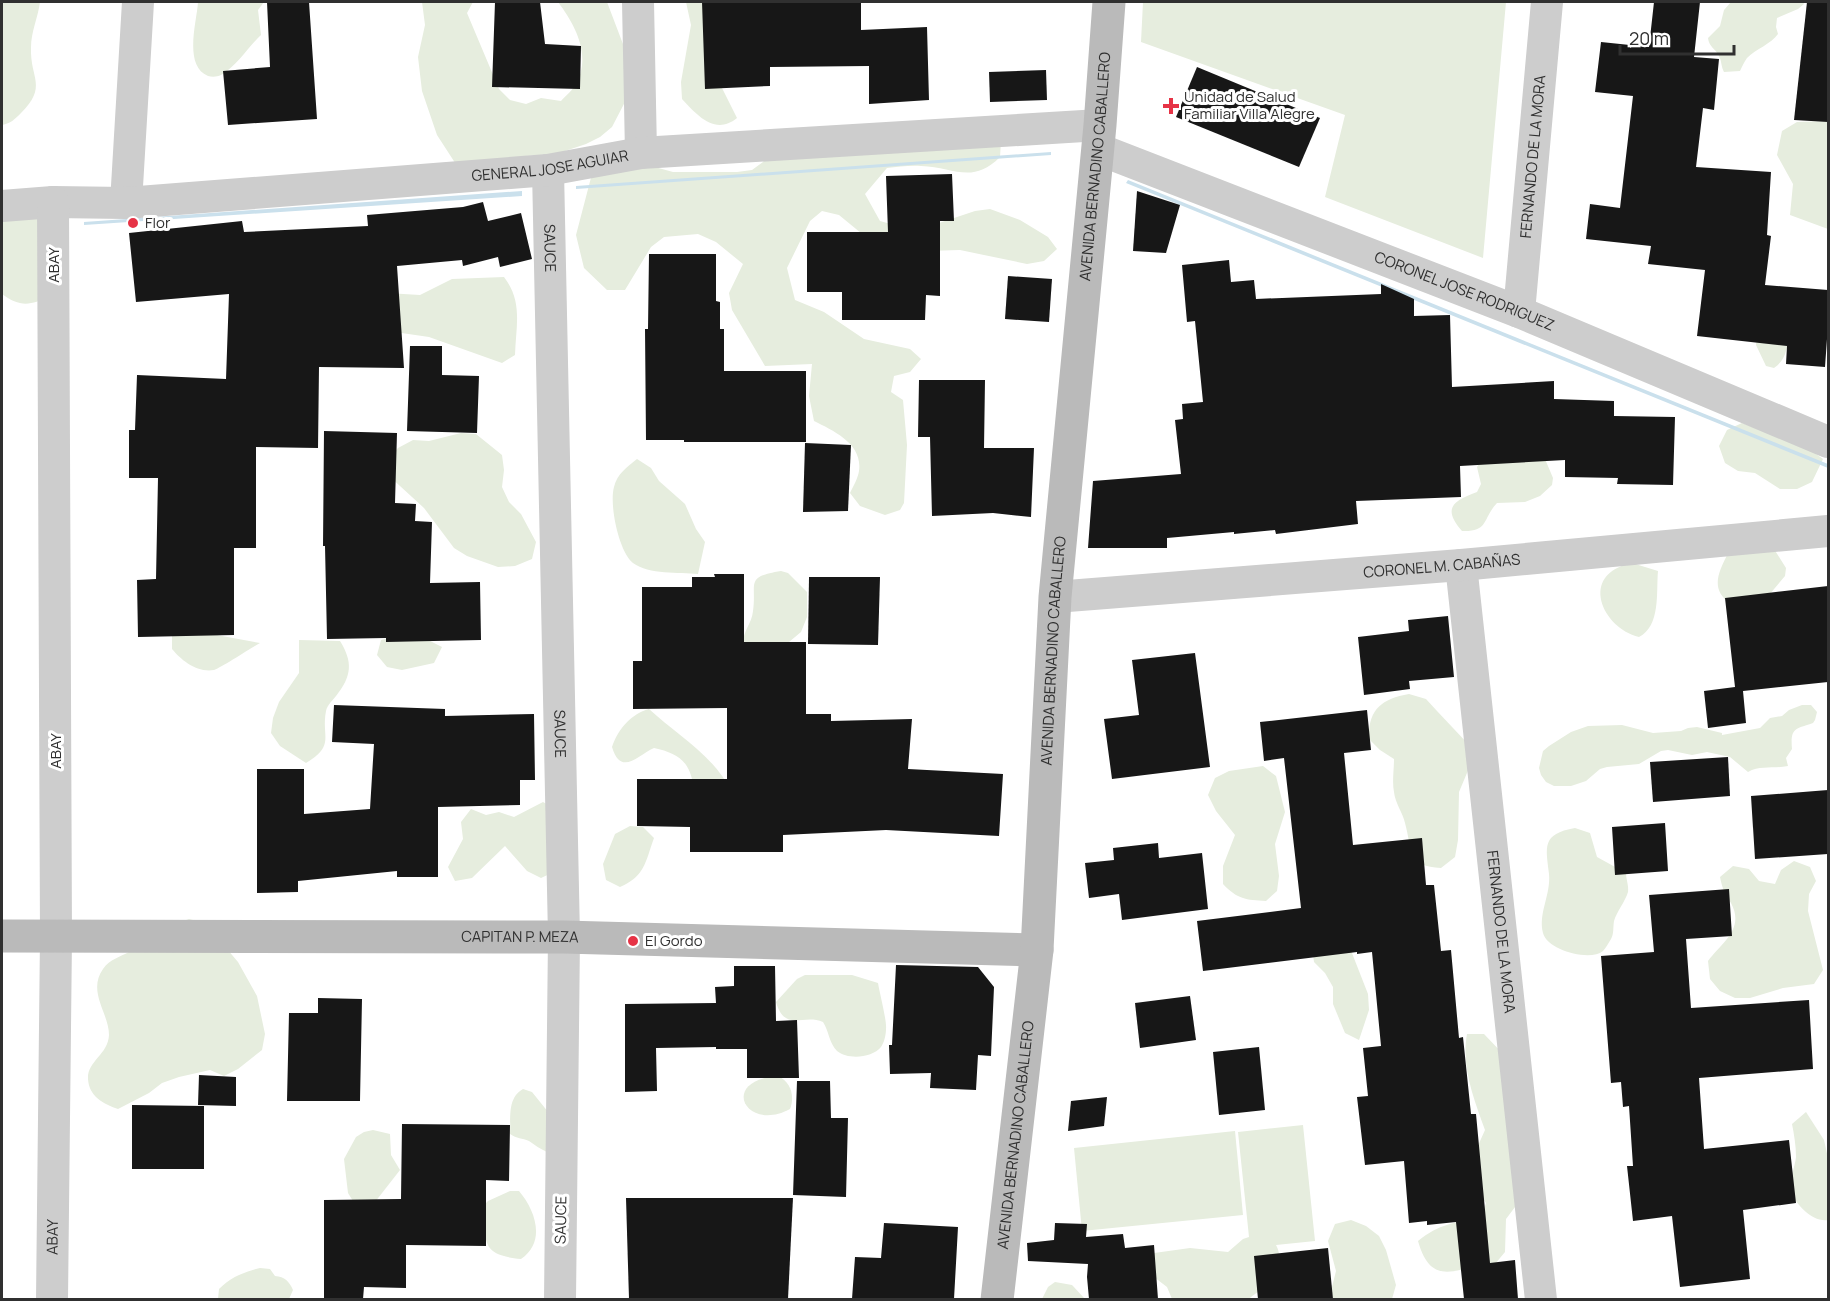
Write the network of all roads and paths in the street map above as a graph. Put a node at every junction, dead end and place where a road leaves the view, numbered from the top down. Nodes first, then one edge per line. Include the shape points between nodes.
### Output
1 (138, 2) edge
2 (638, 2) edge
3 (1109, 2) edge
4 (1547, 2) edge
5 (1099, 137) junction
6 (641, 153) junction
7 (548, 170) junction
8 (53, 202) junction
9 (126, 203) junction
10 (2, 206) edge
11 (1519, 312) junction
12 (1828, 442) edge
13 (1828, 531) edge
14 (1461, 565) junction
15 (1055, 597) junction
16 (2, 936) edge
17 (57, 937) junction
18 (564, 937) junction
19 (1037, 950) junction
20 (52, 1299) edge
21 (560, 1299) edge
22 (997, 1299) edge
23 (1541, 1299) edge

1 - 9 street
2 - 6 street
3 - 5 street, AVENIDA BERNADINO CABALLERO
4 - 11 street, FERNANDO DE LA MORA
5 - 6 street, GENERAL JOSE AGUIAR
5 - 11 street, CORONEL JOSE RODRIGUEZ
5 - 15 street, AVENIDA BERNADINO CABALLERO
6 - 7 street, GENERAL JOSE AGUIAR
7 - 9 street, GENERAL JOSE AGUIAR
7 - 18 street, SAUCE
8 - 9 street, GENERAL JOSE AGUIAR
8 - 10 street, GENERAL JOSE AGUIAR
8 - 17 street, ABAY
11 - 12 street, CORONEL JOSE RODRIGUEZ
13 - 14 street, CORONEL M. CABAÑAS
14 - 15 street, CORONEL M. CABAÑAS
14 - 23 street, FERNANDO DE LA MORA
15 - 19 street, AVENIDA BERNADINO CABALLERO
16 - 17 street, CAPITAN P. MEZA
17 - 18 street, CAPITAN P. MEZA
17 - 20 street, ABAY
18 - 19 street, CAPITAN P. MEZA
18 - 21 street, SAUCE
19 - 22 street, AVENIDA BERNADINO CABALLERO

